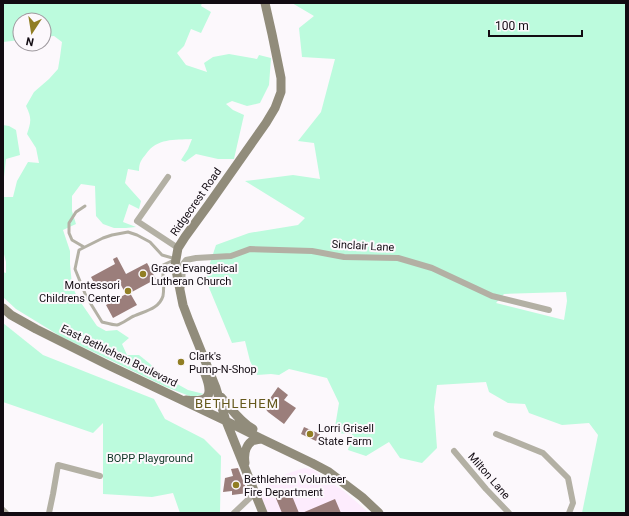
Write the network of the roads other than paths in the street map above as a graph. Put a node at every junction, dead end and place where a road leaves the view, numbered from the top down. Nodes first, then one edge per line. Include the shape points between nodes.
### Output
1 (265, 3) edge
2 (168, 176) dead end
3 (85, 206) dead end
4 (84, 248) junction
5 (178, 248) junction
6 (176, 259) junction
7 (182, 302) junction
8 (3, 308) edge
9 (549, 310) dead end
10 (199, 346) junction
11 (218, 393) junction
12 (181, 400) junction
13 (226, 421) junction
14 (496, 434) dead end
15 (262, 439) junction
16 (454, 451) dead end
17 (295, 454) junction
18 (246, 468) junction
19 (100, 476) dead end
20 (255, 493) junction
21 (3, 510) edge
22 (6, 513) edge
23 (49, 513) edge
24 (234, 513) edge
25 (264, 513) edge
26 (379, 513) edge
27 (509, 513) edge
28 (569, 513) edge

1 - 5 main road, Ridgecrest Road via 281,78 281,92 275,108 248,149
2 - 5 street via 137,221
3 - 4 lane via 76,212 69,223 72,240
4 - 6 lane via 103,238 128,232 150,242 162,255
4 - 6 lane via 79,250 75,269 86,296 102,322 117,325 157,306 162,298 164,286 162,265
5 - 6 main road, Ridgecrest Road
6 - 7 main road, Ridgecrest Road
7 - 9 street, Sinclair Lane via 182,264 186,260 231,256 250,249 312,252 344,257 398,258 432,268 492,296
7 - 10 main road, Ridgecrest Road
8 - 12 main road, East Bethlehem Boulevard via 36,329
10 - 11 main road, Ridgecrest Road
10 - 12 main road via 209,394 198,401
11 - 13 main road, Ridgecrest Road
11 - 17 main road via 245,424
12 - 13 main road, East Bethlehem Boulevard
13 - 15 main road, East Bethlehem Boulevard
13 - 18 main road, Ridgecrest Road
14 - 28 street via 543,453 568,478 573,503
15 - 17 main road, East Bethlehem Boulevard
15 - 18 main road via 253,440 246,450
16 - 27 street, Milton Lane
17 - 26 main road via 329,472 362,496
18 - 20 main road, Ridgecrest Road
19 - 23 street via 58,465
20 - 24 street
20 - 25 main road, Ridgecrest Road
21 - 22 street

